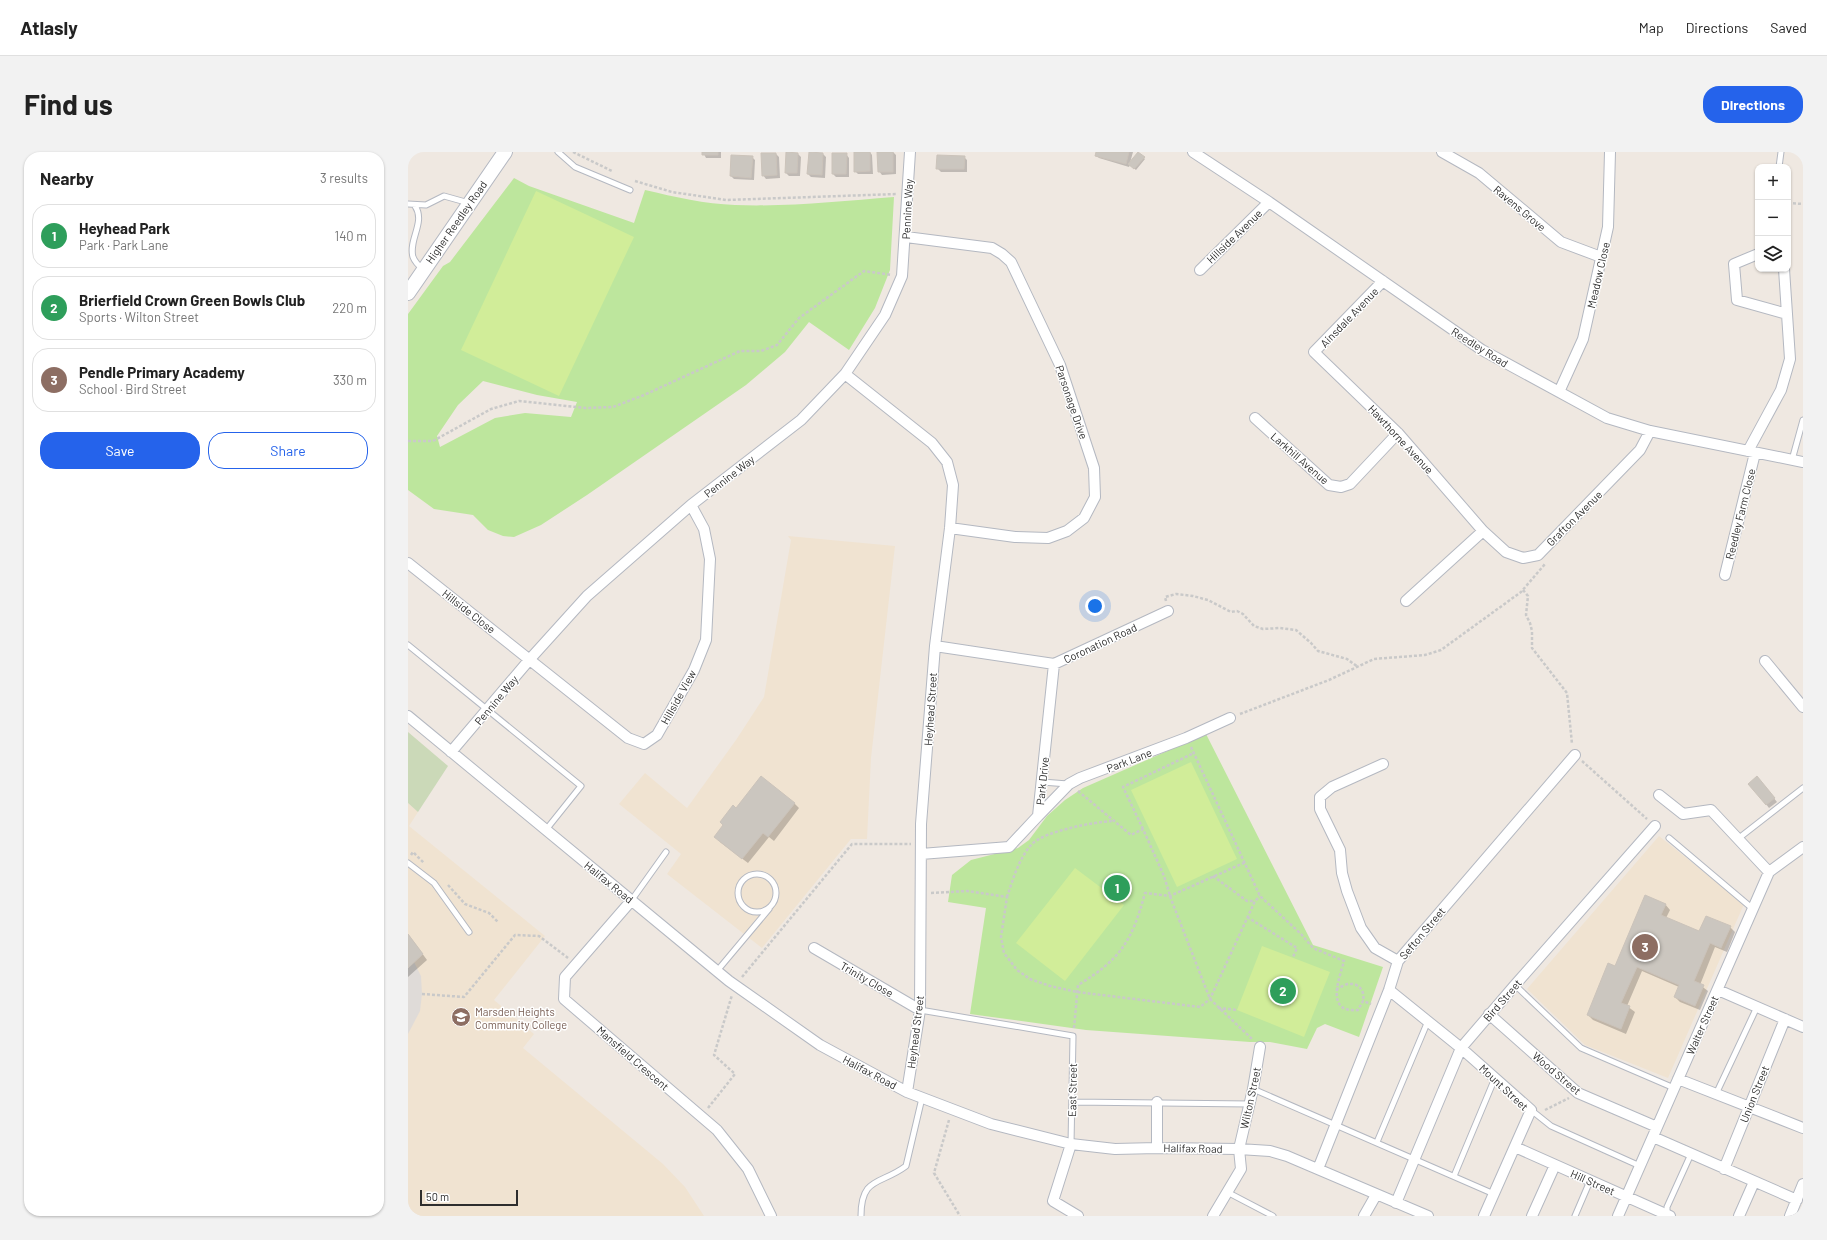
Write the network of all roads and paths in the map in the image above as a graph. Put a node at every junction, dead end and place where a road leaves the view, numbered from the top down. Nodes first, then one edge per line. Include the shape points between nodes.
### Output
1 (505, 152) edge
2 (558, 152) edge
3 (573, 152) edge
4 (910, 152) edge
5 (1193, 152) edge
6 (1442, 152) edge
7 (1610, 152) edge
8 (1781, 152) edge
9 (1779, 164) edge
10 (615, 172) dead end
11 (629, 179) dead end
12 (630, 190) dead end
13 (908, 194) junction
14 (1269, 202) junction
15 (470, 203) junction
16 (1791, 203) edge
17 (408, 204) edge
18 (1803, 204) edge
19 (415, 206) junction
20 (906, 237) junction
21 (1755, 255) edge
22 (1601, 257) junction
23 (424, 270) junction
24 (1200, 270) dead end
25 (1784, 272) edge
26 (902, 276) junction
27 (1383, 281) junction
28 (408, 293) edge
29 (1787, 314) junction
30 (1314, 352) joint
31 (845, 374) junction
32 (1559, 392) junction
33 (1255, 418) dead end
34 (1803, 420) edge
35 (1650, 431) junction
36 (1398, 433) junction
37 (408, 441) edge
38 (1751, 452) junction
39 (1792, 460) junction
40 (1803, 462) edge
41 (691, 505) junction
42 (950, 528) junction
43 (1483, 531) junction
44 (1538, 555) junction
45 (408, 563) edge
46 (1725, 575) dead end
47 (1523, 590) junction
48 (1406, 601) dead end
49 (1168, 611) joint
50 (408, 645) edge
51 (935, 646) junction
52 (530, 659) junction
53 (1765, 661) dead end
54 (1054, 664) junction
55 (1358, 667) junction
56 (1803, 707) edge
57 (488, 709) junction
58 (408, 716) edge
59 (1230, 718) joint
60 (1186, 738) junction
61 (451, 752) junction
62 (1194, 753) junction
63 (1576, 754) junction
64 (1384, 764) dead end
65 (1042, 782) junction
66 (1069, 784) junction
67 (1803, 788) edge
68 (1659, 794) dead end
69 (1038, 816) junction
70 (1113, 821) junction
71 (1655, 826) joint
72 (1143, 829) junction
73 (545, 831) junction
74 (1669, 838) dead end
75 (1739, 838) junction
76 (1803, 847) edge
77 (921, 849) junction
78 (666, 852) dead end
79 (408, 857) edge
80 (1246, 862) junction
81 (408, 863) edge
82 (426, 865) dead end
83 (1769, 872) junction
84 (1214, 876) junction
85 (443, 880) dead end
86 (921, 893) junction
87 (1170, 896) junction
88 (1260, 896) junction
89 (1007, 897) junction
90 (631, 901) junction
91 (1255, 901) junction
92 (770, 908) junction
93 (1753, 909) junction
94 (1247, 917) junction
95 (498, 922) dead end
96 (469, 932) dead end
97 (814, 948) dead end
98 (1293, 957) dead end
99 (1398, 961) junction
100 (577, 964) junction
101 (717, 971) junction
102 (735, 985) junction
103 (1515, 985) junction
104 (1336, 989) junction
105 (1389, 990) junction
106 (1718, 990) junction
107 (1077, 992) junction
108 (422, 994) dead end
109 (1210, 999) junction
110 (1363, 1001) junction
111 (1757, 1007) junction
112 (1218, 1008) junction
113 (1382, 1008) junction
114 (920, 1010) junction
115 (1237, 1010) dead end
116 (1489, 1014) junction
117 (1785, 1019) junction
118 (1428, 1021) junction
119 (1803, 1027) edge
120 (1073, 1036) junction
121 (1260, 1047) joint
122 (1461, 1048) junction
123 (1495, 1078) junction
124 (1676, 1083) junction
125 (1253, 1089) junction
126 (907, 1092) junction
127 (1578, 1093) junction
128 (1716, 1094) junction
129 (922, 1098) junction
130 (1072, 1102) junction
131 (1157, 1102) junction
132 (1250, 1104) junction
133 (1749, 1107) junction
134 (952, 1109) junction
135 (1534, 1112) junction
136 (700, 1116) junction
137 (1336, 1124) junction
138 (1657, 1127) junction
139 (1803, 1128) edge
140 (1653, 1137) junction
141 (1377, 1142) junction
142 (1071, 1144) junction
143 (1516, 1147) junction
144 (1157, 1148) junction
145 (1239, 1149) junction
146 (1691, 1154) junction
147 (1415, 1159) junction
148 (1554, 1165) junction
149 (1640, 1166) junction
150 (1318, 1169) junction
151 (1724, 1169) junction
152 (1454, 1176) junction
153 (1590, 1181) junction
154 (1754, 1182) junction
155 (1803, 1184) edge
156 (1227, 1192) junction
157 (1494, 1194) junction
158 (1376, 1195) junction
159 (1626, 1197) junction
160 (1797, 1200) junction
161 (1396, 1203) junction
162 (1535, 1215) edge
163 (771, 1216) edge
164 (861, 1216) edge
165 (960, 1216) edge
166 (1078, 1216) edge
167 (1213, 1216) edge
168 (1273, 1216) edge
169 (1364, 1216) edge
170 (1428, 1216) edge
171 (1484, 1216) edge
172 (1575, 1216) edge
173 (1618, 1216) edge
174 (1668, 1216) edge
175 (1739, 1216) edge
176 (1790, 1216) edge

1 - 15 street, Higher Reedley Road
2 - 12 lane via 575,167
3 - 10 path
4 - 13 street, Pennine Way
5 - 14 street, Reedley Road
6 - 22 street, Ravens Grove via 1479,173 1561,242
7 - 22 street, Meadow Close via 1608,227
8 - 9 lane
11 - 13 path via 672,192 726,200
13 - 20 street, Pennine Way
14 - 24 street, Hillside Avenue
14 - 27 street, Reedley Road
15 - 19 lane via 444,196 426,205
15 - 23 street, Higher Reedley Road
16 - 18 path
17 - 19 lane
19 - 23 lane via 419,218 412,256
20 - 26 street, Pennine Way
20 - 42 street, Parsonage Drive via 992,248 1012,262 1060,365 1094,468 1096,497 1084,518 1067,531 1048,538 1015,537
21 - 29 street via 1734,264 1737,300
22 - 32 street, Meadow Close via 1583,339
23 - 28 street, Higher Reedley Road
25 - 29 street, Reedley Farm Close
26 - 31 street, Pennine Way via 885,315
26 - 37 path via 864,271 799,318 777,345 761,351 740,351 613,407 586,408 519,401 491,409 433,441
27 - 30 street, Ainsdale Avenue
27 - 32 street, Reedley Road via 1482,350
29 - 38 street, Reedley Farm Close via 1790,359 1781,390
30 - 36 street, Hawthorne Avenue
31 - 41 street, Pennine Way via 801,420
31 - 42 street, Heyhead Street via 932,443 947,462 953,485
32 - 35 street, Reedley Road via 1607,418
33 - 36 street, Larkhill Avenue via 1329,485 1341,487 1350,484
34 - 39 lane
35 - 38 street, Reedley Road
35 - 44 street, Grafton Avenue via 1640,450
36 - 43 street, Hawthorne Avenue
38 - 39 street, Reedley Road
38 - 46 street, Reedley Farm Close
39 - 40 street, Reedley Road
41 - 52 street, Pennine Way via 587,596
41 - 52 street, Hillside View via 704,529 710,558 706,640 694,670 657,735 644,744 628,738
42 - 51 street, Heyhead Street
43 - 44 street, Grafton Avenue via 1506,552 1523,558
43 - 48 street
44 - 47 path via 1545,565
45 - 52 street, Hillside Close
47 - 55 path via 1441,650 1425,655 1374,659
47 - 63 path via 1528,596 1526,615 1530,623 1532,648 1567,693 1572,752
49 - 54 street, Coronation Road
49 - 55 path via 1165,597 1176,594 1208,600 1222,608 1243,614 1254,626 1263,629 1296,630 1318,651 1347,659
50 - 57 lane
51 - 54 street, Coronation Road
51 - 77 street, Heyhead Street
52 - 57 street, Pennine Way
53 - 56 street
54 - 65 street, Park Drive
55 - 59 path
57 - 61 street, Pennine Way
57 - 73 lane via 580,786
58 - 61 street, Halifax Road
59 - 60 street, Park Lane
60 - 62 path
60 - 66 street, Park Lane
61 - 73 street, Halifax Road
62 - 72 path via 1123,788
62 - 80 path
63 - 71 path
63 - 99 street, Sefton Street
64 - 99 street via 1332,787 1320,797 1320,809 1340,850 1344,879 1361,928 1375,948
65 - 66 lane
65 - 69 street, Park Drive
66 - 69 street, Park Lane
66 - 70 path
67 - 75 lane
68 - 75 street via 1682,814 1711,810
69 - 77 street, Park Drive via 1009,847
70 - 72 path via 1131,835
70 - 89 path via 1073,827 1033,843 1015,875
71 - 103 street, Bird Street
72 - 87 path
73 - 90 street, Halifax Road
74 - 93 lane
75 - 83 street
76 - 83 street
77 - 86 street, Heyhead Street
77 - 102 path via 852,844
78 - 90 lane
79 - 82 path via 413,852
80 - 84 path
80 - 88 path
81 - 96 lane via 434,884
83 - 93 street, Walter Street
84 - 87 path
84 - 91 path via 1247,901
85 - 95 path via 466,904 489,914
86 - 89 path via 967,892
86 - 114 street, Heyhead Street
87 - 107 path via 1145,893 1138,920 1129,939 1115,959 1078,985
87 - 109 path
88 - 91 path
88 - 104 path via 1313,948 1344,961
89 - 107 path via 1001,937 1004,953 1017,970 1030,979
90 - 100 street, Mansfield Crescent
90 - 101 street, Halifax Road
91 - 94 path
92 - 92 lane via 776,899 776,888 770,879 761,874 750,876 742,882 738,893 741,903 749,910 760,912
92 - 101 lane
93 - 106 street, Walter Street
94 - 98 path via 1297,948
94 - 109 path
97 - 114 street, Trinity Close
99 - 105 street, Sefton Street
100 - 108 path via 539,936 515,935 464,997
100 - 136 street, Mansfield Crescent via 565,977 564,999
101 - 102 street, Halifax Road
102 - 126 street, Halifax Road via 820,1045
102 - 136 path via 714,1055 735,1074
103 - 116 street, Bird Street
103 - 124 lane via 1581,1048
104 - 110 path via 1348,984 1356,985 1362,989
104 - 110 path via 1336,999 1342,1008 1348,1011 1358,1010
105 - 113 street, Sefton Street
105 - 118 street, Mount Street
106 - 111 street
106 - 124 street, Walter Street
107 - 109 path via 1200,1007
107 - 120 path
109 - 112 path
110 - 113 path
111 - 117 street
111 - 128 lane
112 - 115 path
112 - 121 path
113 - 137 street, Sefton Street
114 - 120 lane
114 - 126 street, Heyhead Street
116 - 122 street, Bird Street
116 - 127 street, Wood Street
117 - 119 street
117 - 133 street, Union Street
118 - 122 street, Mount Street
118 - 141 lane
120 - 130 lane, East Street
121 - 125 street, Wilton Street
122 - 123 street, Mount Street
122 - 147 street, Bird Street
123 - 135 street, Mount Street
123 - 152 lane
124 - 128 street
124 - 138 street, Walter Street
125 - 132 street, Wilton Street
125 - 137 lane
126 - 129 street, Halifax Road
127 - 135 path
127 - 138 street, Wood Street
128 - 133 street
129 - 134 street, Halifax Road
129 - 164 lane via 906,1166 897,1173 872,1182 861,1201
130 - 131 lane
130 - 142 lane, East Street
131 - 132 lane
131 - 144 street
132 - 145 street, Wilton Street
133 - 139 street
133 - 151 street, Union Street
134 - 142 street, Halifax Road via 991,1124
134 - 165 path via 934,1173
135 - 143 street, Mount Street
135 - 149 lane via 1551,1126
136 - 163 street, Mansfield Crescent via 717,1130 748,1169
137 - 141 lane
137 - 150 street, Sefton Street
138 - 140 street, Walter Street
140 - 146 street
140 - 149 street, Walter Street
141 - 147 lane
142 - 144 street, Halifax Road via 1115,1149
142 - 166 street via 1053,1201
143 - 148 street, Hill Street
143 - 157 street, Mount Street
144 - 145 street, Halifax Road
145 - 150 street, Halifax Road via 1270,1151
145 - 156 street, Wilton Street via 1241,1169
146 - 151 street
146 - 174 lane via 1667,1207
147 - 152 lane
147 - 161 street, Bird Street
148 - 153 street, Hill Street
148 - 162 street
149 - 159 street, Walter Street
150 - 158 street, Halifax Road
151 - 154 street
152 - 157 lane
153 - 159 street, Hill Street
153 - 172 lane
154 - 160 street
154 - 175 street
155 - 160 street
156 - 167 street, Wilton Street
156 - 168 lane
157 - 171 street, Mount Street
158 - 161 street, Halifax Road
158 - 169 street
159 - 173 street, Walter Street
159 - 174 street, Hill Street
160 - 176 street
161 - 170 street, Halifax Road

